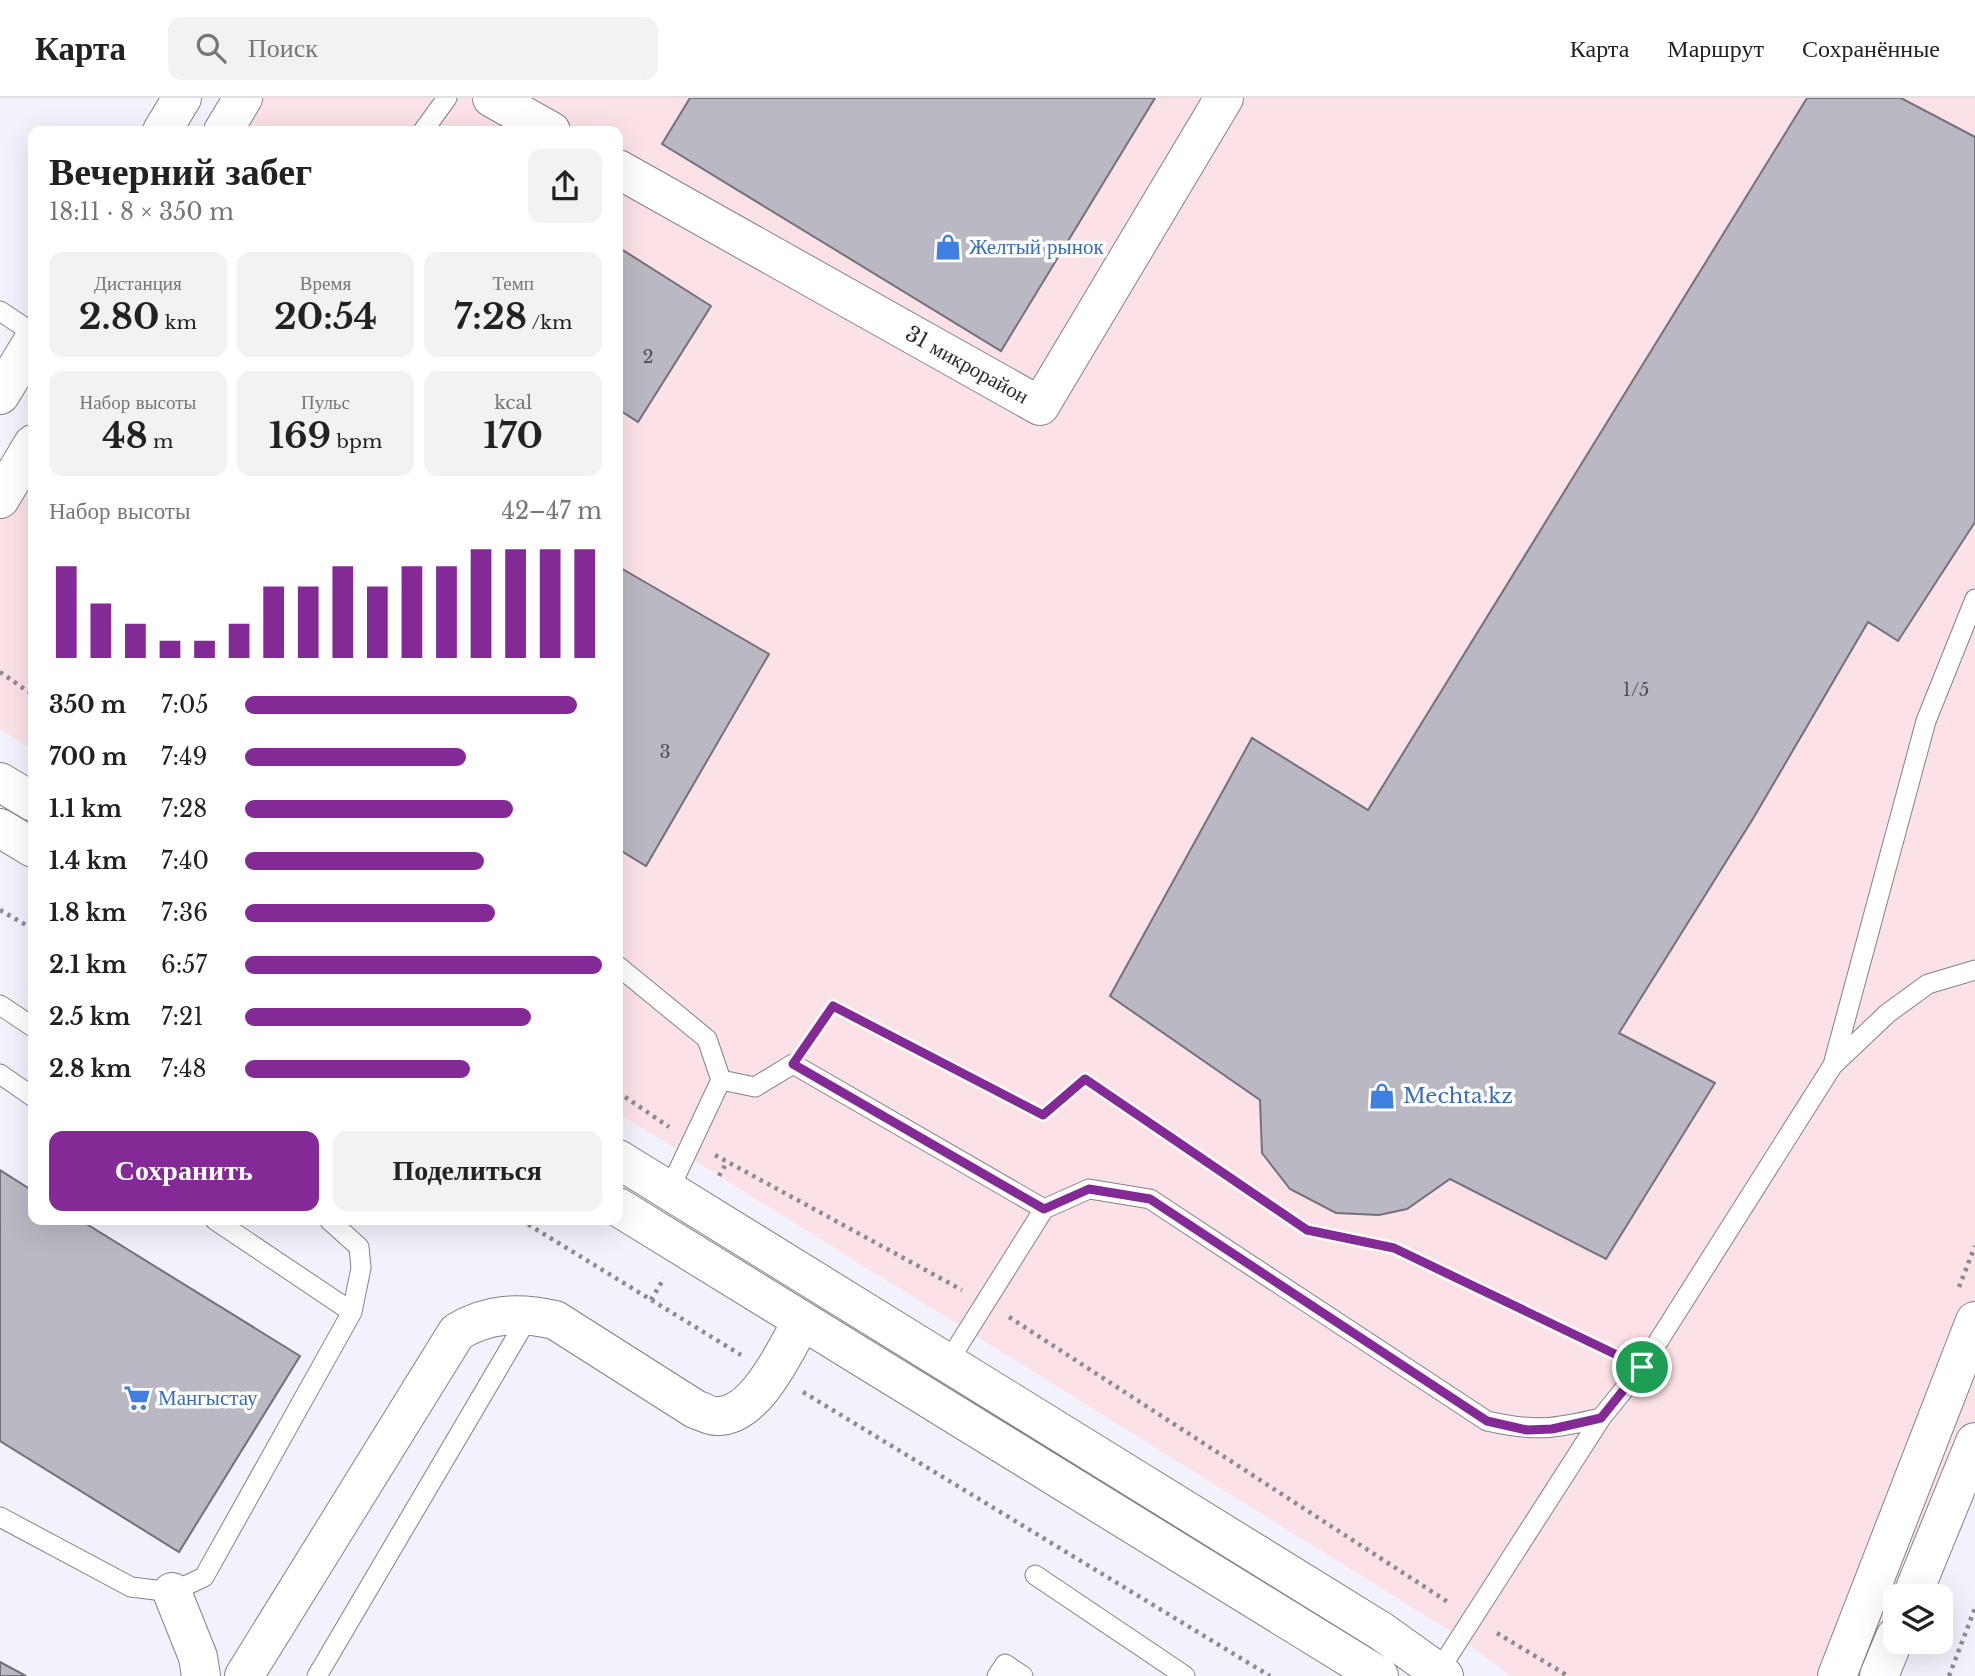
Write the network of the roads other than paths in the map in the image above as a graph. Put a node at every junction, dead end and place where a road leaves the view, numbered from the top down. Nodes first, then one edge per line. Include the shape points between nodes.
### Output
1 (182, 98) edge
2 (243, 98) edge
3 (447, 98) edge
4 (492, 98) edge
5 (1224, 98) edge
6 (165, 126) edge
7 (226, 126) edge
8 (427, 126) edge
9 (542, 126) edge
10 (623, 172) edge
11 (0, 311) edge
12 (28, 329) edge
13 (28, 349) edge
14 (0, 395) edge
15 (1975, 598) edge
16 (0, 782) edge
17 (28, 799) edge
18 (0, 828) edge
19 (28, 845) edge
20 (623, 969) edge
21 (1975, 970) edge
22 (0, 1004) edge
23 (28, 1024) edge
24 (1833, 1065) junction
25 (0, 1074) edge
26 (721, 1080) junction
27 (28, 1094) edge
28 (623, 1162) edge
29 (669, 1191) junction
30 (1044, 1209) junction
31 (623, 1210) edge
32 (222, 1225) edge
33 (335, 1225) edge
34 (352, 1312) junction
35 (530, 1314) junction
36 (802, 1321) junction
37 (1975, 1321) edge
38 (948, 1362) junction
39 (1601, 1418) junction
40 (1975, 1442) edge
41 (0, 1517) edge
42 (1035, 1575) dead end
43 (1917, 1584) edge
44 (172, 1592) junction
45 (1888, 1654) edge
46 (1364, 1672) edge
47 (1441, 1674) edge
48 (201, 1676) edge
49 (244, 1676) edge
50 (317, 1676) edge
51 (997, 1676) edge
52 (1023, 1676) edge
53 (1185, 1676) edge
54 (1837, 1676) edge
55 (1880, 1676) edge

1 - 6 street
2 - 7 street
3 - 8 lane
4 - 9 street
5 - 10 street, 31 микрорайон via 1040,406
11 - 12 lane
13 - 14 street
15 - 24 lane via 1926,720
16 - 17 street
18 - 19 street
20 - 26 lane via 707,1039
21 - 24 lane via 1927,984
22 - 23 lane
24 - 39 lane via 1642,1367
25 - 27 lane
26 - 29 lane
26 - 30 lane via 755,1087 793,1064
28 - 29 street
29 - 38 street
30 - 38 lane
30 - 39 lane via 1089,1189 1150,1199 1487,1421 1527,1430
31 - 36 street
32 - 34 lane
33 - 34 lane via 359,1247 361,1268
34 - 44 lane via 204,1577
35 - 36 street via 555,1321 695,1409 717,1416 741,1410 760,1391
35 - 49 street via 475,1321 457,1332
35 - 50 lane
36 - 46 street
37 - 54 street
38 - 47 street via 1381,1631
39 - 47 lane
40 - 43 street
41 - 44 lane via 131,1587
42 - 53 lane
44 - 48 street
45 - 55 street
51 - 52 lane via 1005,1664

